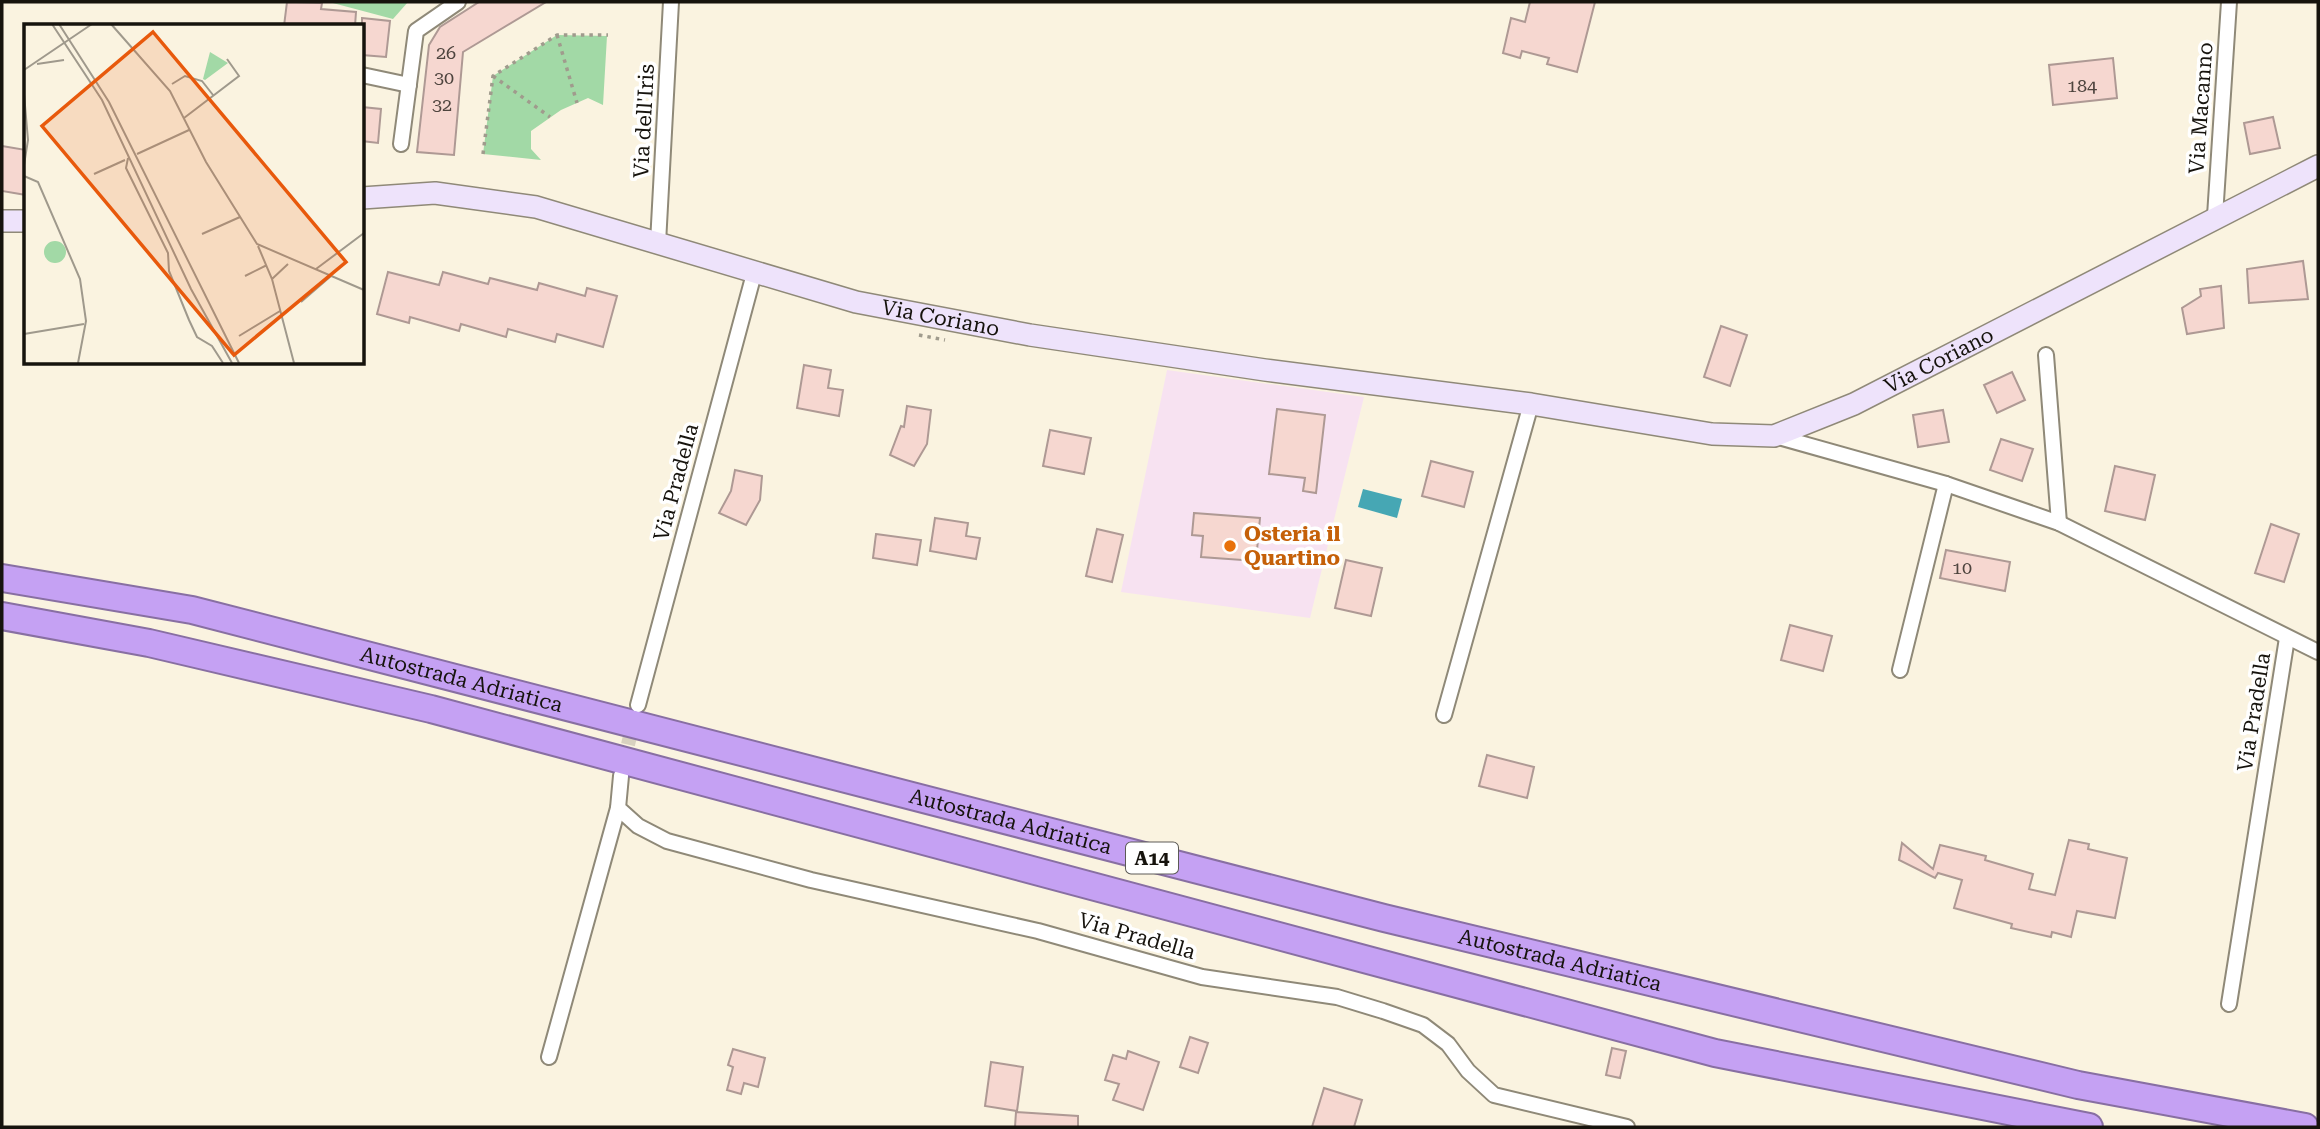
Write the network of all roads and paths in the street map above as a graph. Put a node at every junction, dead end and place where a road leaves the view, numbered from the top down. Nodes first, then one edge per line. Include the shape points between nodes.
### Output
1 (458, 2) edge
2 (671, 2) edge
3 (2229, 2) edge
4 (557, 35) junction
5 (608, 36) dead end
6 (364, 75) edge
7 (493, 76) junction
8 (409, 85) junction
9 (577, 103) dead end
10 (550, 117) dead end
11 (401, 144) dead end
12 (483, 154) dead end
13 (2318, 166) edge
14 (364, 198) edge
15 (2215, 216) junction
16 (2, 221) edge
17 (24, 221) edge
18 (658, 243) junction
19 (755, 270) junction
20 (2046, 355) dead end
21 (1531, 404) junction
22 (1774, 436) junction
23 (1946, 484) junction
24 (2059, 523) junction
25 (2, 578) edge
26 (2, 616) edge
27 (2287, 638) junction
28 (2318, 652) edge
29 (1900, 670) dead end
30 (638, 705) tunnel mouth
31 (1444, 715) dead end
32 (621, 776) tunnel mouth
33 (618, 808) junction
34 (2229, 1004) dead end
35 (549, 1057) dead end
36 (1627, 1127) edge
37 (2089, 1127) edge
38 (2305, 1127) edge

1 - 8 street via 416,31
2 - 18 street, Via dell'Iris
3 - 15 street, Via Macanno
4 - 5 path
4 - 7 path
4 - 9 path
6 - 8 street
7 - 10 path
7 - 12 path
8 - 11 street
13 - 15 main road, Via Coriano
14 - 18 main road, Via Coriano via 435,193 523,205
15 - 22 main road, Via Coriano via 1854,404
16 - 17 main road
18 - 19 main road, Via Coriano
19 - 21 main road, Via Coriano via 856,302 1030,335
19 - 30 street, Via Pradella
20 - 24 street
21 - 22 main road, Via Coriano via 1712,435
21 - 31 street
22 - 23 street, Via Pradella
23 - 24 street, Via Pradella
23 - 29 street
24 - 27 street, Via Pradella
25 - 38 highway, Autostrada Adriatica / A14 via 192,610 1384,918 2078,1085
26 - 37 highway, Autostrada Adriatica / A14 via 149,643 431,709 1715,1053
27 - 28 street
27 - 34 street, Via Pradella
32 - 33 street
33 - 35 street
33 - 36 street, Via Pradella via 638,826 667,841 811,880 1038,931 1202,977 1337,997 1383,1011 1431,1031 1494,1095

